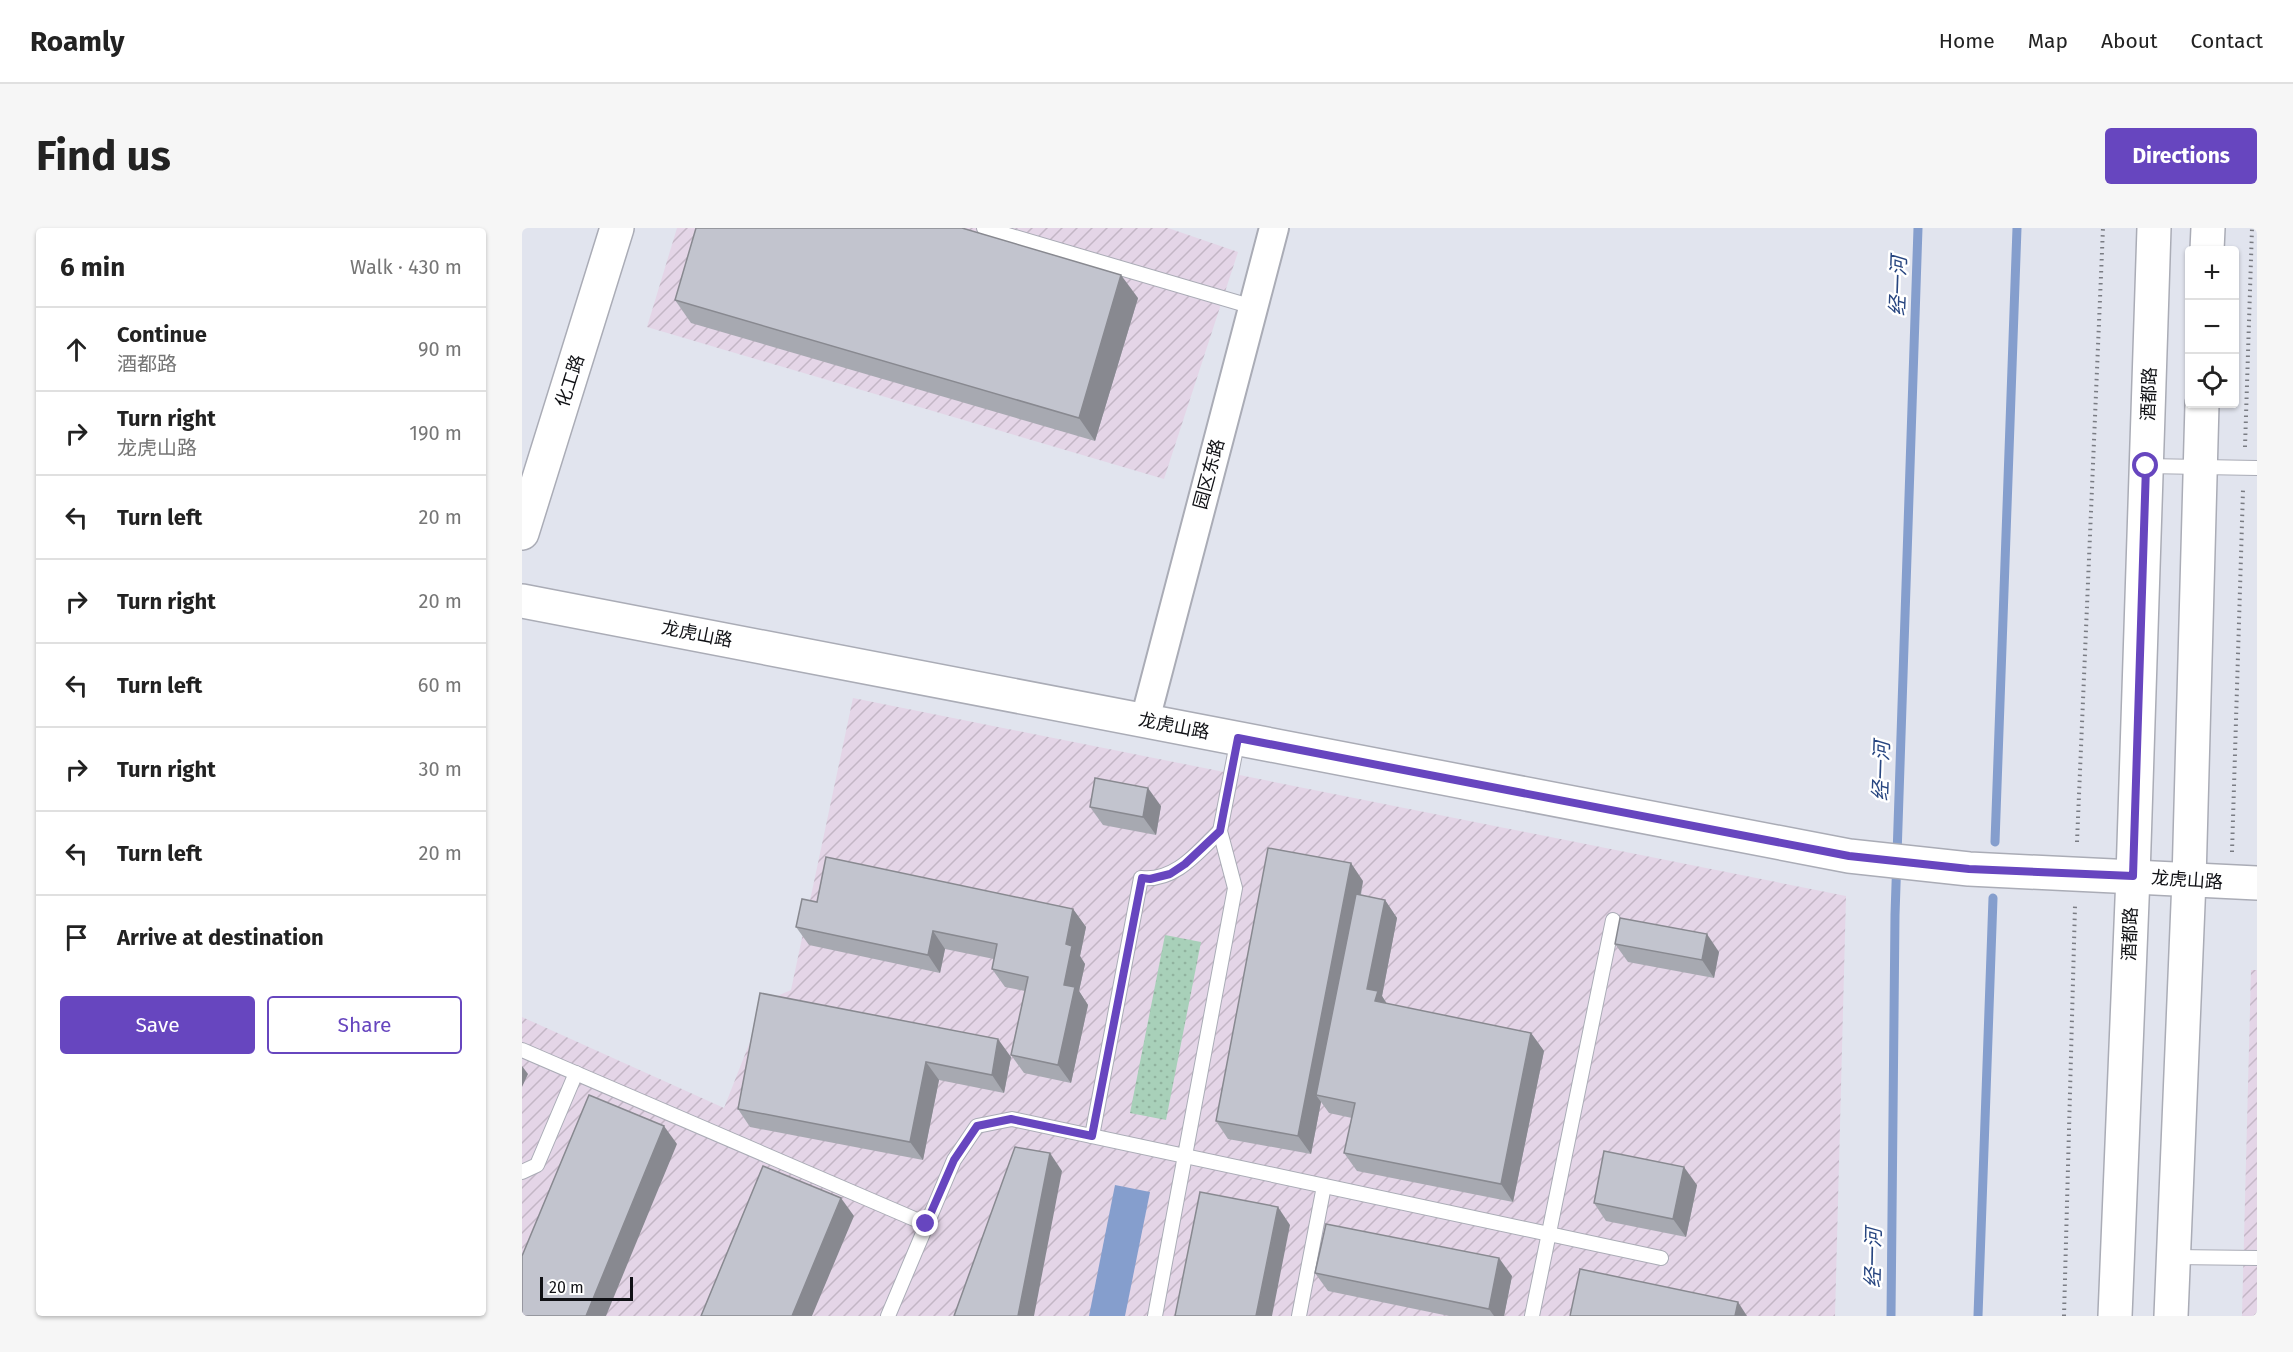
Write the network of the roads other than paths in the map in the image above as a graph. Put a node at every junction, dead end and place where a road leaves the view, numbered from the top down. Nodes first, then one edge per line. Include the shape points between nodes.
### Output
1 (617, 228) edge
2 (984, 228) edge
3 (1274, 228) edge
4 (2154, 228) edge
5 (2208, 228) edge
6 (2207, 246) edge
7 (1253, 306) junction
8 (2202, 408) edge
9 (2146, 466) junction
10 (2200, 467) junction
11 (2250, 468) edge
12 (522, 533) edge
13 (522, 601) edge
14 (1145, 720) junction
15 (1238, 738) junction
16 (1220, 831) junction
17 (2133, 876) junction
18 (2189, 880) junction
19 (2244, 883) edge
20 (1613, 920) dead end
21 (522, 1050) edge
22 (576, 1073) junction
23 (1092, 1136) junction
24 (1184, 1157) junction
25 (522, 1172) edge
26 (1324, 1186) junction
27 (926, 1224) junction
28 (1549, 1236) junction
29 (2174, 1257) junction
30 (1661, 1258) dead end
31 (2257, 1258) edge
32 (888, 1316) edge
33 (1155, 1316) edge
34 (1299, 1316) edge
35 (1532, 1316) edge
36 (2115, 1316) edge
37 (2171, 1316) edge

1 - 12 street, 化工路
2 - 7 lane
3 - 7 street, 园区东路
4 - 9 street, 酒都路
5 - 6 street
7 - 14 street, 园区东路
8 - 10 street
9 - 10 lane
9 - 17 street, 酒都路
10 - 11 lane
10 - 18 street
13 - 14 street, 龙虎山路
14 - 15 street, 龙虎山路
15 - 16 lane
15 - 17 street, 龙虎山路 via 1849,856 1969,869
16 - 23 lane via 1170,874 1142,878
16 - 24 lane via 1235,888
17 - 18 street, 龙虎山路
17 - 36 street, 酒都路
18 - 19 street, 龙虎山路
18 - 29 street
20 - 28 lane
21 - 22 lane
22 - 25 lane via 537,1165
22 - 27 lane
23 - 24 lane
23 - 27 lane via 1011,1119 977,1126 954,1160
24 - 26 lane
24 - 33 lane
26 - 28 lane
26 - 34 lane
27 - 32 lane
28 - 30 lane
28 - 35 lane
29 - 31 lane
29 - 37 street

